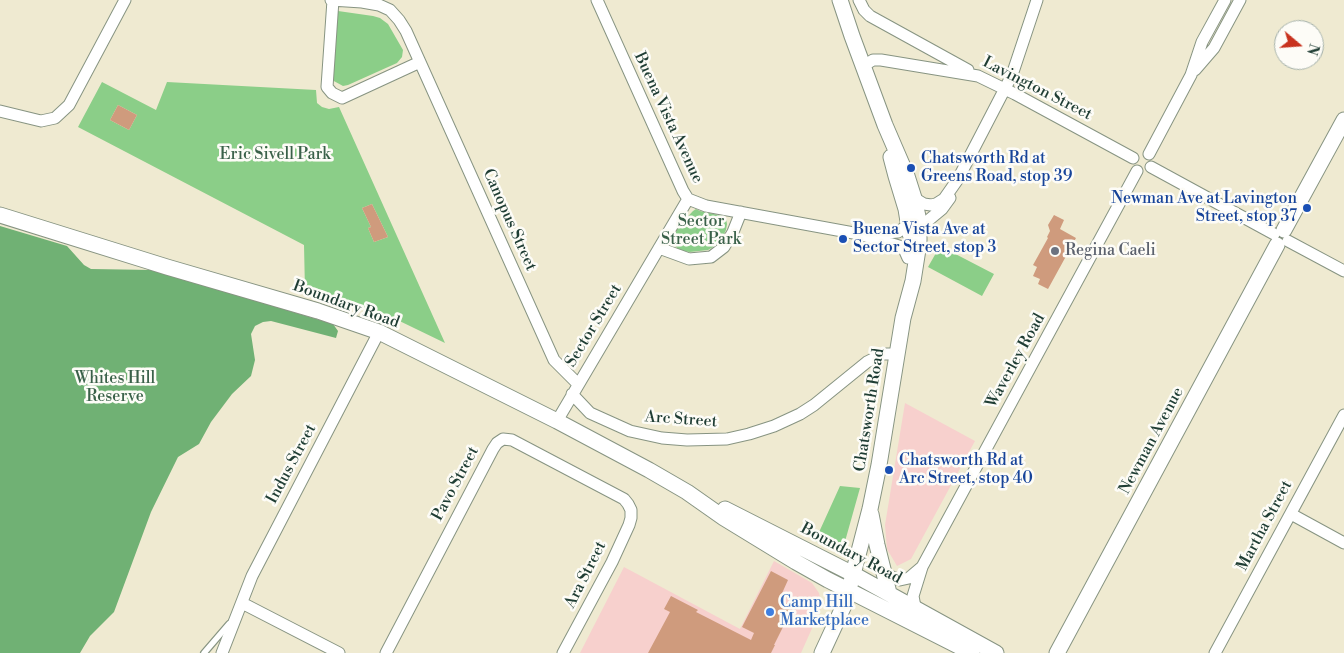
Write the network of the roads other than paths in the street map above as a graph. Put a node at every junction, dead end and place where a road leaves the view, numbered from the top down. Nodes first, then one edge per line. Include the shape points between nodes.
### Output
1 (125, 0) edge
2 (332, 0) edge
3 (597, 0) edge
4 (840, 0) edge
5 (859, 0) edge
6 (1037, 0) edge
7 (1225, 0) edge
8 (1240, 0) edge
9 (393, 5) edge
10 (420, 62) junction
11 (863, 66) junction
12 (1190, 75) junction
13 (978, 76) junction
14 (1006, 89) junction
15 (0, 111) edge
16 (1344, 120) edge
17 (885, 126) junction
18 (1148, 154) junction
19 (1133, 158) junction
20 (1151, 167) junction
21 (1137, 171) junction
22 (958, 179) junction
23 (914, 198) junction
24 (688, 199) junction
25 (741, 212) junction
26 (0, 215) edge
27 (914, 225) junction
28 (859, 234) junction
29 (1281, 238) junction
30 (659, 248) junction
31 (908, 258) junction
32 (1344, 272) edge
33 (903, 318) junction
34 (379, 332) junction
35 (896, 354) junction
36 (575, 389) junction
37 (1344, 415) edge
38 (557, 421) junction
39 (687, 492) junction
40 (870, 509) junction
41 (631, 510) joint
42 (1291, 514) junction
43 (1344, 543) edge
44 (922, 567) junction
45 (853, 574) junction
46 (885, 574) junction
47 (850, 590) junction
48 (889, 593) junction
49 (915, 607) junction
50 (240, 608) junction
51 (1218, 652) edge
52 (204, 653) edge
53 (222, 653) edge
54 (339, 653) edge
55 (386, 653) edge
56 (563, 653) edge
57 (822, 653) edge
58 (972, 653) edge
59 (996, 653) edge
60 (1057, 653) edge

1 - 15 street via 70,105 55,118 41,121
2 - 9 street, Canopus Street
2 - 10 street, Canopus Street via 328,87 332,93 342,98
3 - 24 street, Buena Vista Avenue
4 - 11 main road, Chatsworth Road
5 - 13 street via 870,16
6 - 14 street
7 - 12 street via 1202,42
8 - 12 street via 1214,48
9 - 10 street, Canopus Street
10 - 36 street, Canopus Street via 554,360
11 - 13 street, Lavington Street via 873,60 881,60
11 - 17 main road, Chatsworth Road
12 - 18 street
13 - 14 street, Lavington Street
14 - 19 street, Lavington Street
14 - 22 street
16 - 29 main road, Newman Avenue
17 - 23 main road, Chatsworth Road
17 - 27 main road, Chatsworth Road via 896,176
18 - 19 street via 1141,152
18 - 20 street via 1152,160
19 - 21 street
20 - 21 street via 1146,172
20 - 29 street
21 - 44 street, Waverley Road
22 - 23 street via 944,199 934,205
22 - 27 street, Buena Vista Avenue via 944,207
23 - 27 main road, Chatsworth Road
24 - 25 street, Buena Vista Avenue via 706,206
24 - 30 street, Sector Street
25 - 28 street, Buena Vista Avenue
25 - 30 street via 724,247 711,256 689,259
26 - 34 main road, Boundary Road
27 - 28 street, Buena Vista Avenue via 897,233
27 - 31 main road, Chatsworth Road
27 - 33 main road, Chatsworth Road via 918,249
28 - 31 street, Buena Vista Avenue via 899,246
29 - 32 street
29 - 60 main road, Newman Avenue
30 - 36 street, Sector Street
31 - 33 main road, Chatsworth Road
33 - 35 main road, Chatsworth Road
34 - 38 main road, Boundary Road
34 - 50 street, Indus Street via 266,549
35 - 36 street, Arc Street via 877,356 800,414 774,426 727,439 687,440 630,432 590,413
35 - 40 main road, Chatsworth Road
36 - 38 street, Sector Street
37 - 42 street, Martha Street
38 - 39 main road, Boundary Road
39 - 45 main road, Boundary Road
39 - 47 main road, Boundary Road via 796,562
40 - 45 main road, Chatsworth Road
40 - 46 main road, Chatsworth Road
41 - 55 street, Pavo Street via 624,499 503,438 493,449
41 - 56 street, Ara Street via 629,525 612,562
42 - 43 street
42 - 51 street, Martha Street
44 - 46 street via 900,580
44 - 49 street, Waverley Road via 913,596
45 - 47 main road, Chatsworth Road
45 - 48 main road, Boundary Road
46 - 48 main road, Chatsworth Road
47 - 57 main road, Chatsworth Road
47 - 58 main road, Boundary Road
48 - 49 main road, Boundary Road
49 - 59 main road, Boundary Road
50 - 52 lane, Indus Street
50 - 53 street, Indus Street
50 - 54 street

